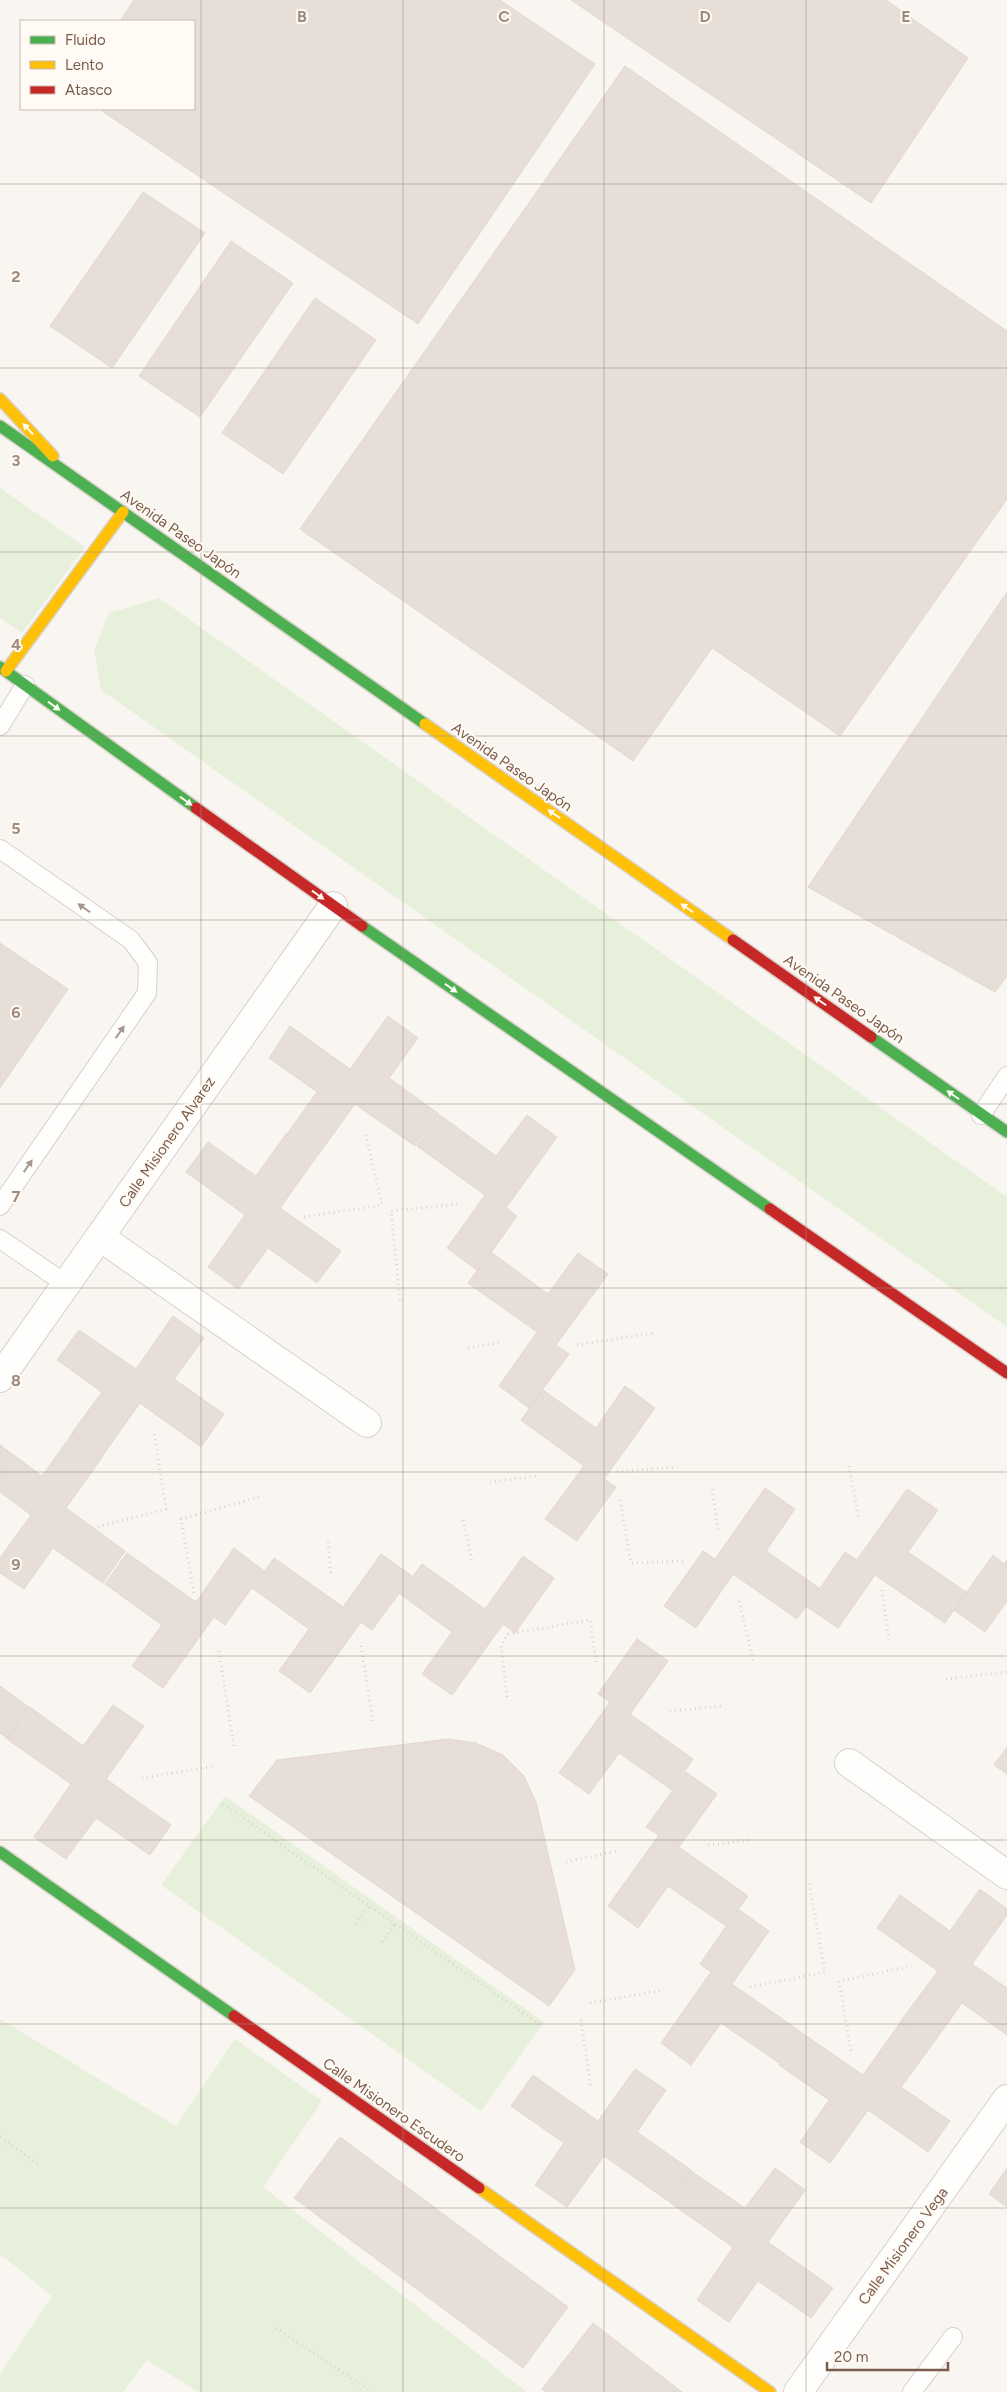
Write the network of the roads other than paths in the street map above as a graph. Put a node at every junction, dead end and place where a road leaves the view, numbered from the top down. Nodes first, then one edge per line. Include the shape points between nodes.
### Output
1 (0, 399) edge
2 (0, 426) edge
3 (73, 477) junction
4 (123, 512) junction
5 (3, 669) edge
6 (25, 685) junction
7 (0, 726) edge
8 (0, 849) edge
9 (333, 906) junction
10 (1007, 1076) edge
11 (982, 1115) junction
12 (1007, 1132) edge
13 (0, 1206) edge
14 (100, 1236) junction
15 (0, 1239) edge
16 (66, 1284) junction
17 (1007, 1373) edge
18 (0, 1378) edge
19 (367, 1423) dead end
20 (849, 1763) dead end
21 (0, 1852) edge
22 (1007, 1874) edge
23 (1007, 2100) edge
24 (953, 2337) dead end
25 (770, 2392) edge
26 (798, 2392) edge
27 (912, 2392) edge

3 -> 1 main road
2 - 3 main road, Avenida Paseo Japón
3 - 4 main road, Avenida Paseo Japón
4 - 5 main road
11 -> 4 main road, Avenida Paseo Japón
5 - 6 main road
6 - 7 lane
6 -> 9 main road
13 -> 8 lane via 147,993 148,963 131,940
9 - 14 street, Calle Misionero Alvarez
9 -> 17 main road
10 - 11 lane
11 - 12 main road, Avenida Paseo Japón
14 - 16 street, Calle Misionero Alvarez
14 - 19 street
15 - 16 lane
16 - 18 street, Calle Misionero Alvarez
20 - 22 street
21 - 25 main road, Calle Misionero Escudero
23 - 26 street, Calle Misionero Vega
24 - 27 lane

